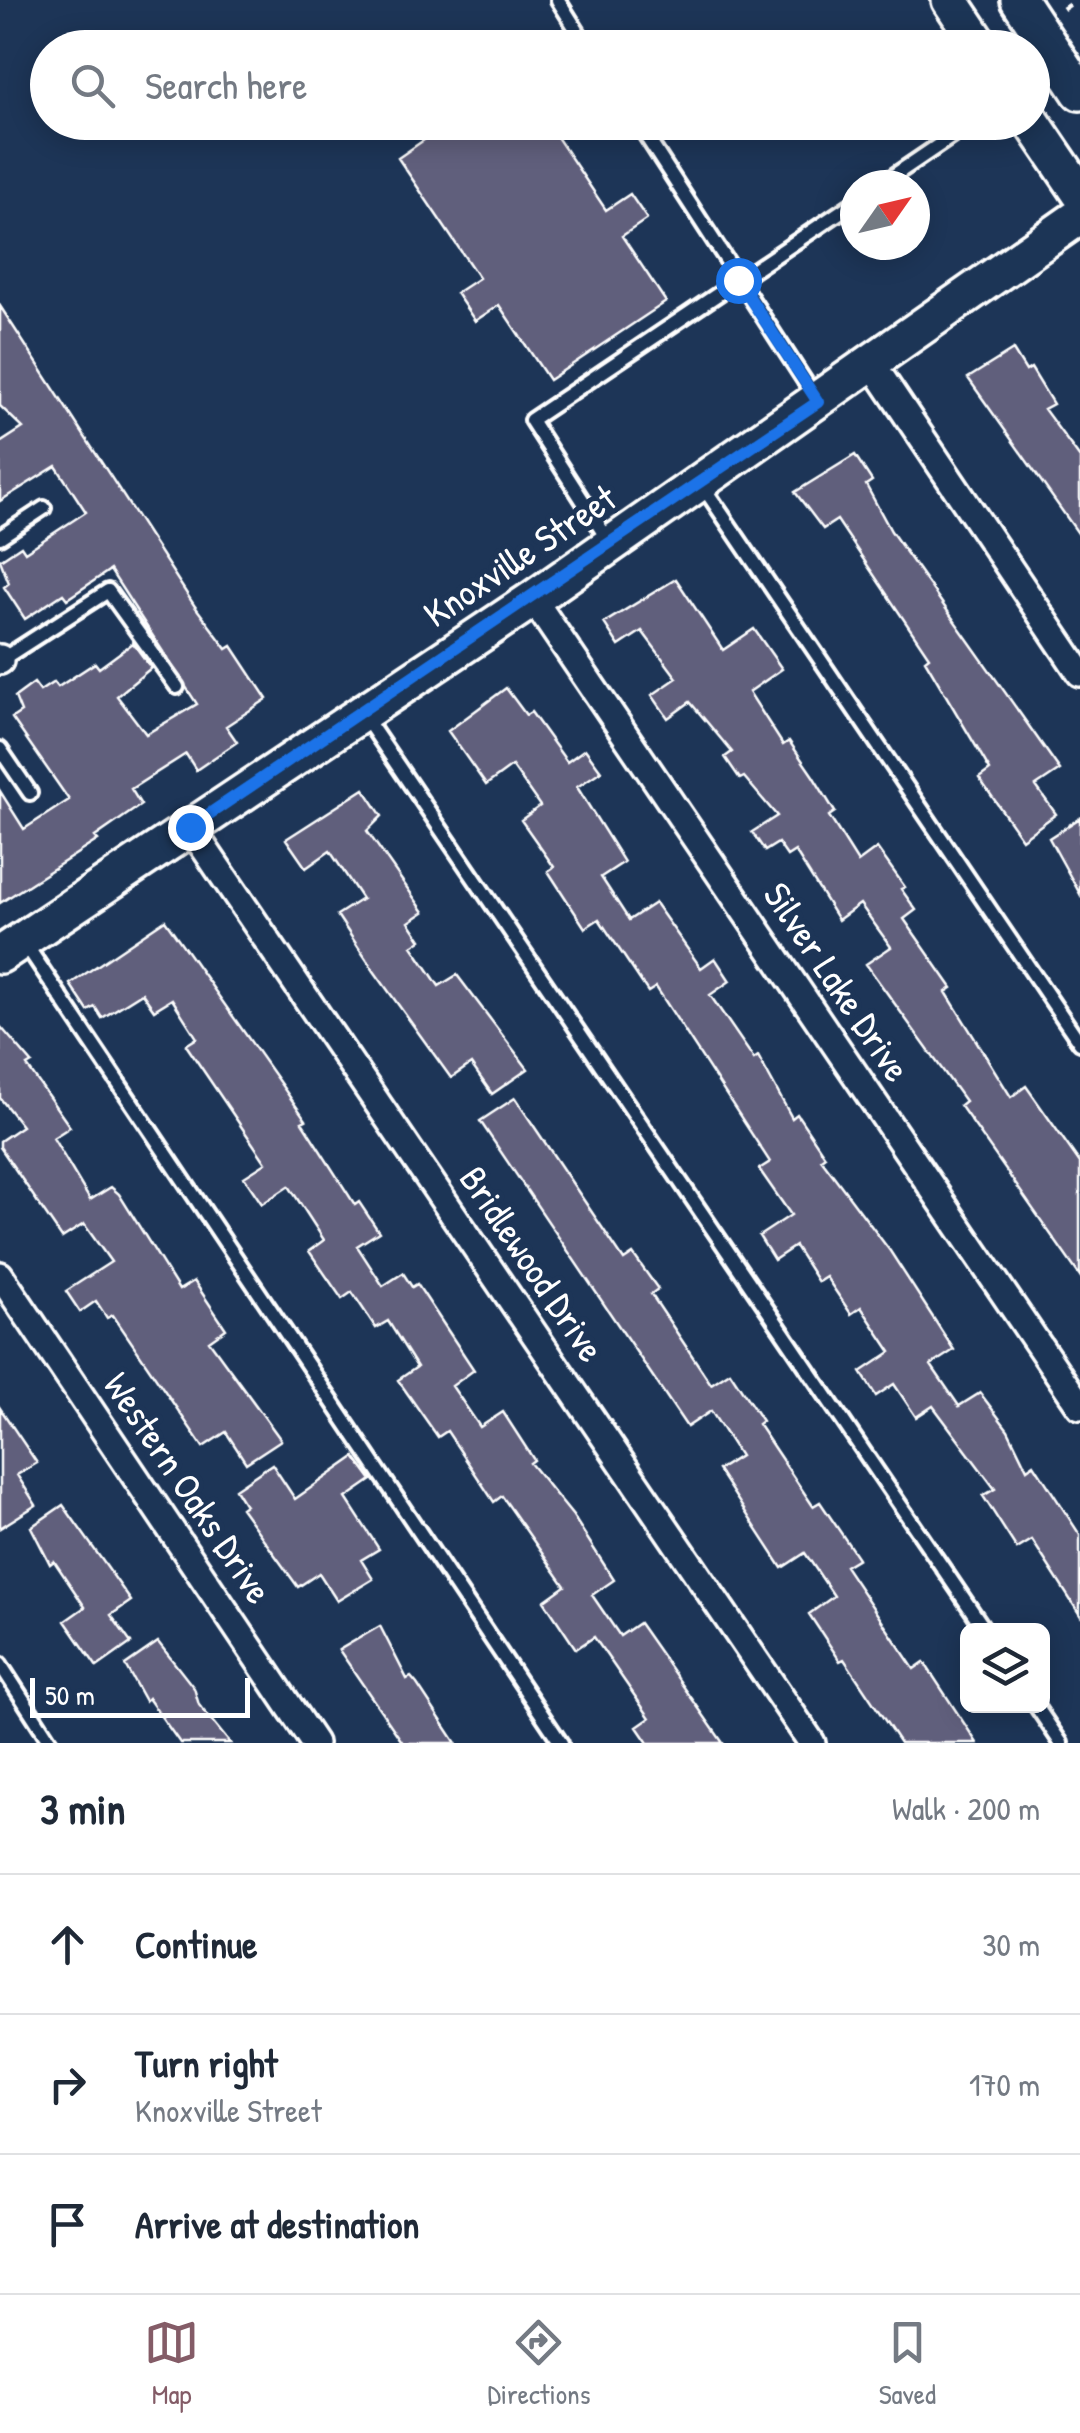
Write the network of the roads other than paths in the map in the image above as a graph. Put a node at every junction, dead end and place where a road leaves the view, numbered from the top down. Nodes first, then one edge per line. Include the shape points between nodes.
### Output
1 (558, 0) edge
2 (950, 0) edge
3 (1019, 0) edge
4 (577, 30) edge
5 (970, 30) edge
6 (1039, 30) edge
7 (1050, 47) edge
8 (1080, 92) edge
9 (649, 140) edge
10 (946, 140) edge
11 (1044, 140) edge
12 (902, 170) edge
13 (1080, 193) edge
14 (840, 212) edge
15 (1080, 216) edge
16 (738, 280) junction
17 (873, 365) junction
18 (818, 402) junction
19 (700, 483) junction
20 (44, 508) dead end
21 (0, 537) edge
22 (611, 545) junction
23 (533, 600) junction
24 (0, 660) edge
25 (1080, 673) edge
26 (177, 687) dead end
27 (363, 714) junction
28 (0, 749) edge
29 (30, 794) dead end
30 (190, 827) junction
31 (11, 947) edge
32 (1080, 1043) edge
33 (0, 1275) edge
34 (1080, 1406) edge
35 (980, 1623) edge
36 (0, 1664) edge
37 (1041, 1713) edge
38 (51, 1743) edge
39 (314, 1743) edge
40 (561, 1743) edge
41 (812, 1743) edge
42 (1062, 1743) edge

1 - 4 lane
2 - 5 street
3 - 6 street
7 - 8 street
9 - 16 lane
10 - 12 lane
11 - 13 street
14 - 16 lane
15 - 17 street, Knoxville Street
16 - 18 lane
16 - 22 lane via 531,420
17 - 18 street, Knoxville Street
17 - 25 street
18 - 19 street, Knoxville Street
19 - 22 street, Knoxville Street
19 - 32 lane
20 - 21 lane
22 - 23 street, Knoxville Street
23 - 27 street, Knoxville Street
23 - 34 street, Silver Lake Drive
24 - 26 lane via 108,591
27 - 30 street, Knoxville Street
27 - 35 lane
28 - 29 lane
30 - 31 street, Knoxville Street
30 - 41 street, Bridlewood Drive
31 - 40 lane
33 - 39 street, Western Oaks Drive
36 - 38 lane
37 - 42 lane

